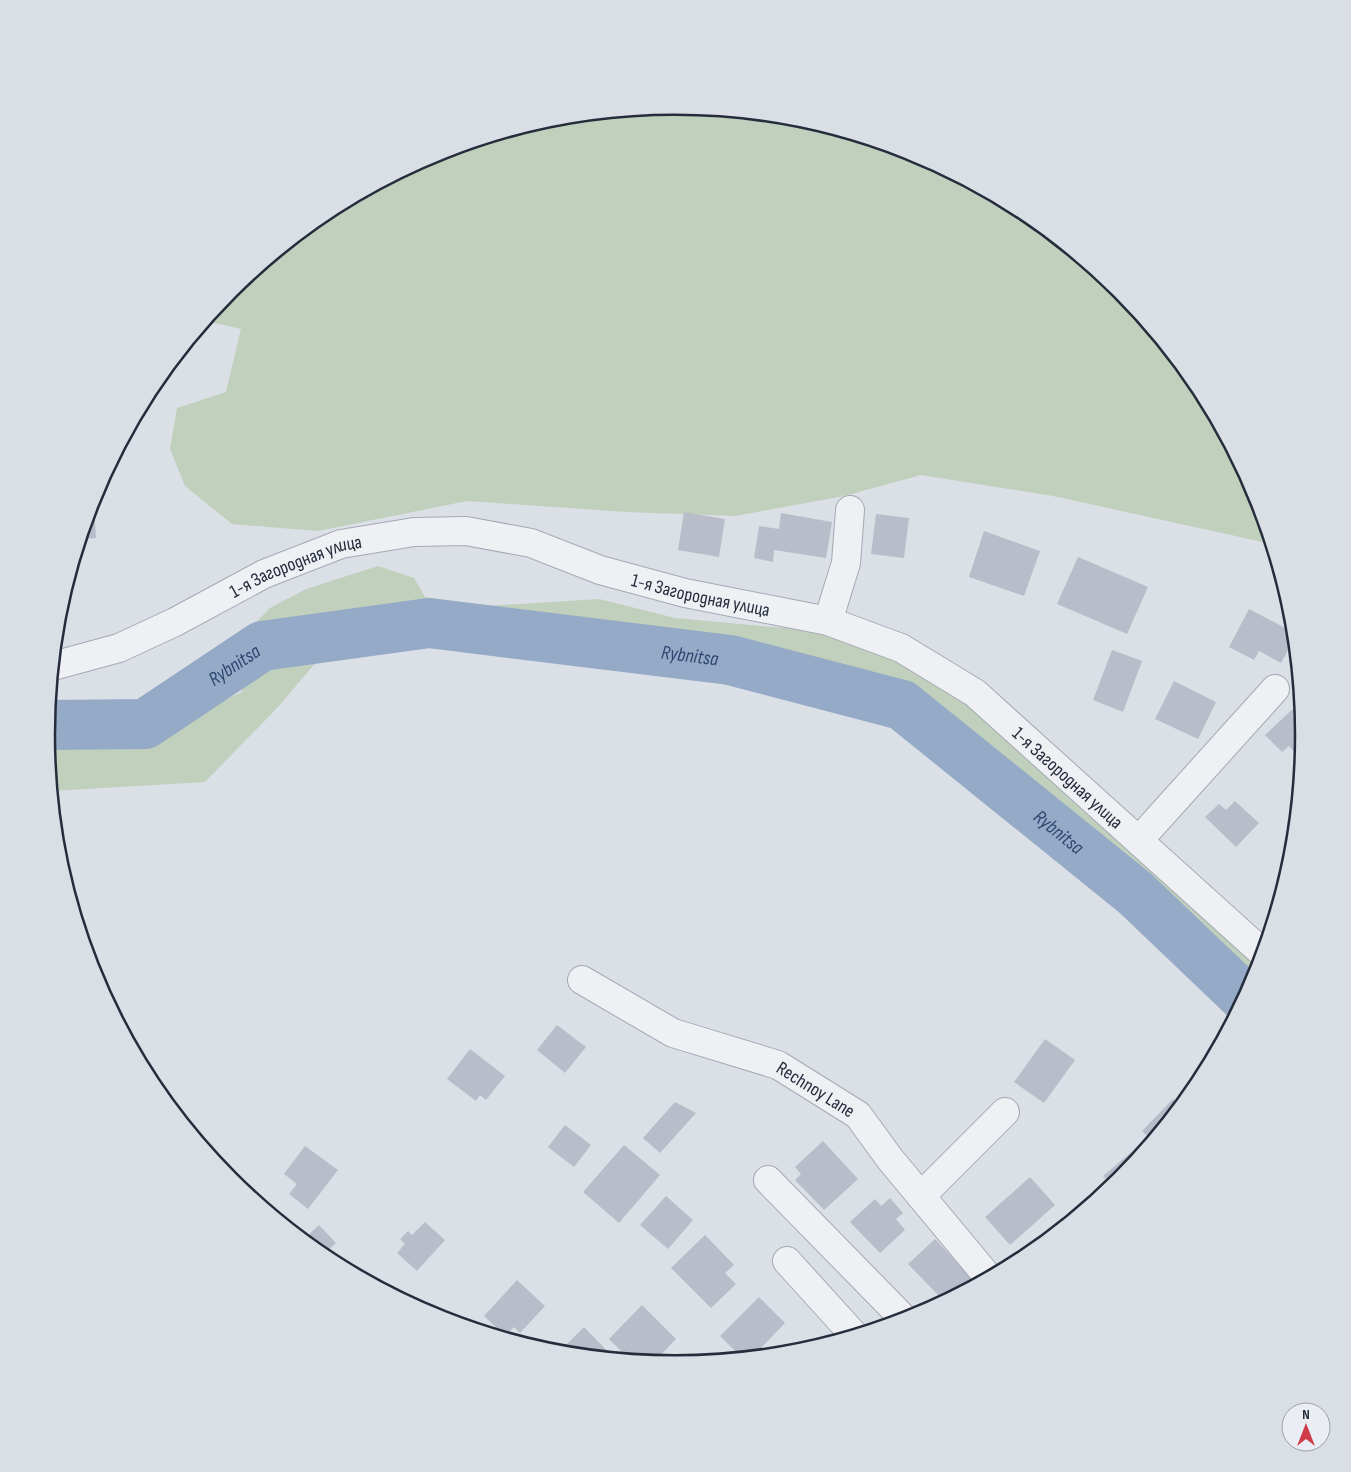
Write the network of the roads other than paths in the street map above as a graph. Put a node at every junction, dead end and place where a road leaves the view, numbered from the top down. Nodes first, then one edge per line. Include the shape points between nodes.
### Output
1 (850, 510) dead end
2 (828, 621) junction
3 (59, 664) edge
4 (1275, 689) dead end
5 (1139, 840) junction
6 (1258, 949) edge
7 (582, 980) dead end
8 (1005, 1112) dead end
9 (768, 1180) dead end
10 (921, 1196) junction
11 (787, 1261) dead end
12 (986, 1273) edge
13 (900, 1314) edge
14 (850, 1331) edge

1 - 2 street via 846,563
2 - 3 street, 1-я Загородная улица via 685,593 600,570 531,543 466,530 414,532 341,544 264,574 119,648
2 - 5 street, 1-я Загородная улица via 901,648 976,694
4 - 5 street
5 - 6 street, 1-я Загородная улица
7 - 10 street, Rechnoy Lane via 673,1033 778,1065 858,1115
8 - 10 street
9 - 13 street
10 - 12 street, Rechnoy Lane
11 - 14 street

